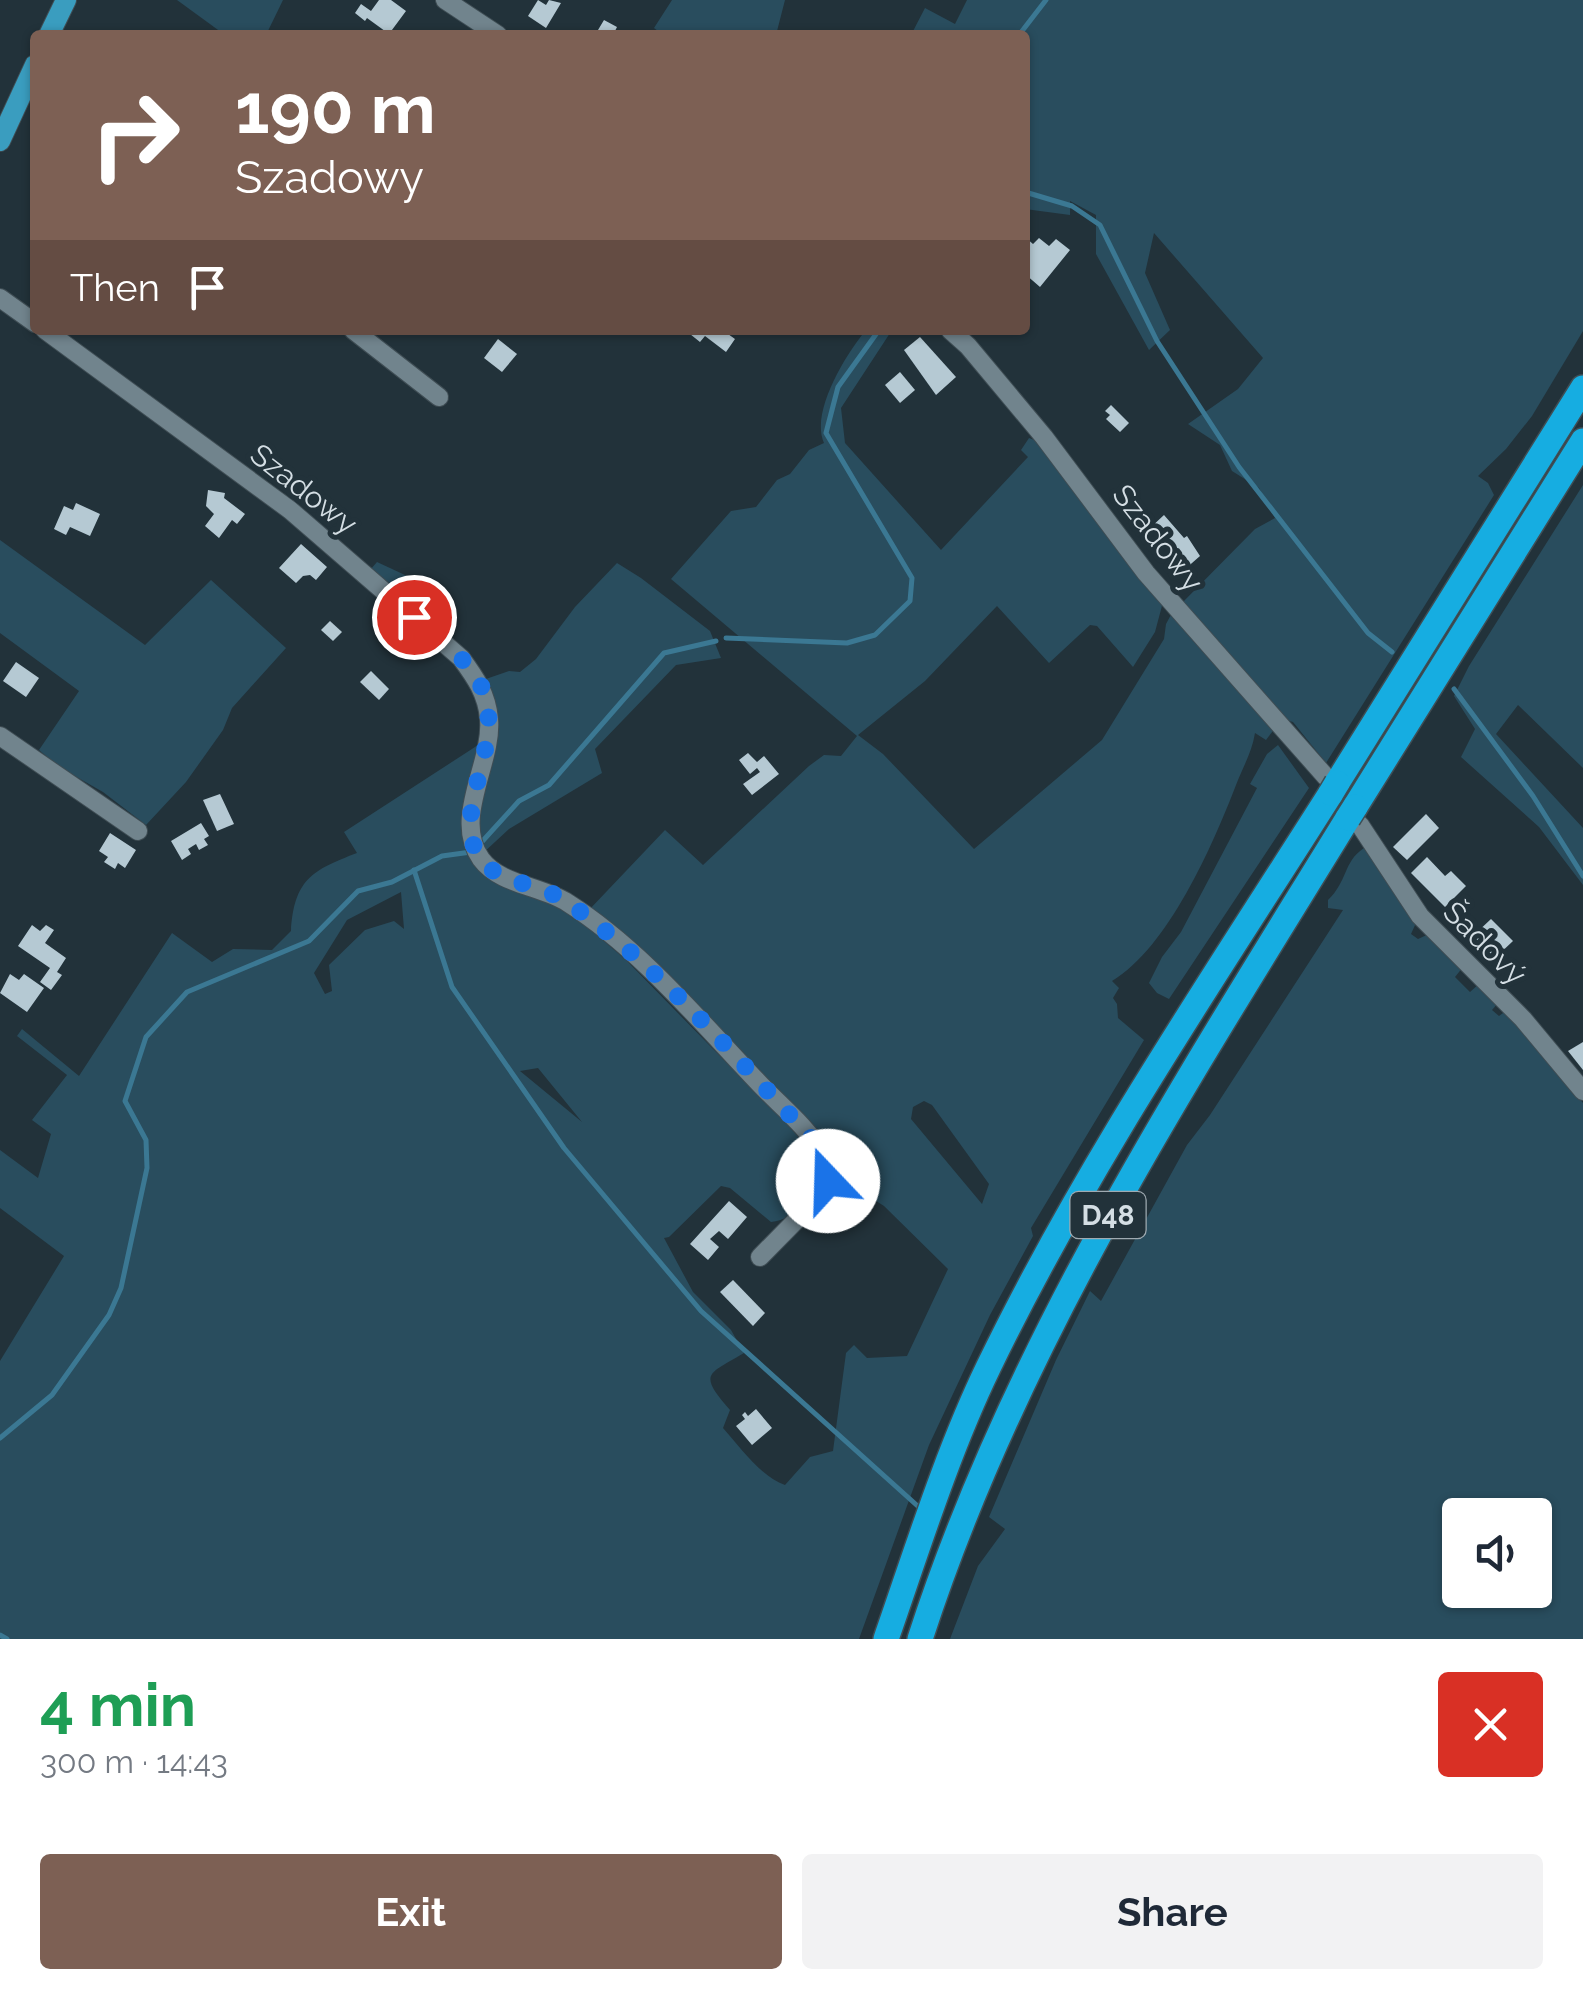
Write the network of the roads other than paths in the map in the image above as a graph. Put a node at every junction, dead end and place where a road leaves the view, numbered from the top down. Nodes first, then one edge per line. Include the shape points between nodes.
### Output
1 (66, 0) edge
2 (445, 0) edge
3 (51, 30) edge
4 (490, 30) edge
5 (28, 98) edge
6 (0, 142) edge
7 (0, 298) edge
8 (30, 319) edge
9 (52, 335) edge
10 (359, 335) edge
11 (956, 335) edge
12 (1583, 388) edge
13 (439, 397) dead end
14 (1583, 441) edge
15 (0, 736) edge
16 (1331, 784) junction
17 (1355, 817) junction
18 (138, 831) dead end
19 (1583, 1091) edge
20 (760, 1257) dead end
21 (886, 1639) edge
22 (920, 1639) edge

1 - 3 main road
2 - 4 street
5 - 6 main road
7 - 8 street
9 - 20 street, Szadowy via 290,510 461,658 480,684 490,718 470,821 476,849 490,869 548,892 595,923 816,1143 829,1170 823,1193
10 - 13 street
11 - 16 street, Szadowy via 1044,437 1146,572
12 - 16 highway, D48
14 - 17 highway, D48
15 - 18 street
16 - 21 highway, D48 via 1039,1267 973,1403
17 - 19 street, Šadový via 1420,916 1523,1019
17 - 22 highway, D48 via 1153,1135 1068,1289 982,1476

